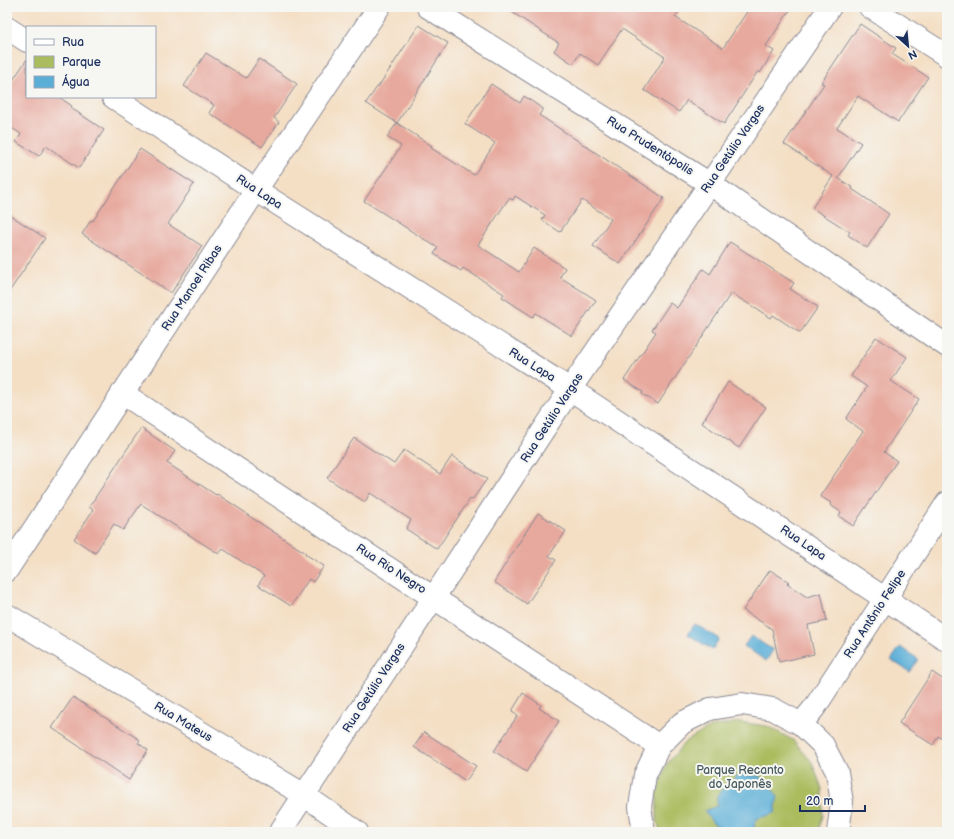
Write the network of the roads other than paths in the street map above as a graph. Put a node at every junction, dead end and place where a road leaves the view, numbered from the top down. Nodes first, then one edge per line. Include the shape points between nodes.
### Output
1 (379, 7) edge
2 (428, 7) edge
3 (830, 7) edge
4 (870, 7) edge
5 (7, 28) edge
6 (26, 40) edge
7 (947, 56) edge
8 (115, 98) edge
9 (710, 184) junction
10 (256, 190) junction
11 (947, 346) edge
12 (570, 389) junction
13 (122, 394) junction
14 (947, 503) edge
15 (7, 570) edge
16 (434, 597) junction
17 (885, 598) junction
18 (7, 616) edge
19 (947, 640) edge
20 (801, 724) junction
21 (659, 746) junction
22 (304, 795) junction
23 (280, 832) edge
24 (357, 832) edge
25 (644, 832) edge
26 (838, 832) edge

1 - 10 street, Rua Manoel Ribas
2 - 9 street, Rua Prudentópolis
3 - 9 street, Rua Getúlio Vargas
4 - 7 street
5 - 6 street
8 - 10 street, Rua Lapa
9 - 11 street, Rua Prudentópolis
9 - 12 street, Rua Getúlio Vargas
10 - 12 street, Rua Lapa
10 - 13 street, Rua Manoel Ribas
12 - 16 street, Rua Getúlio Vargas
12 - 17 street, Rua Lapa
13 - 15 street, Rua Manoel Ribas
13 - 16 street, Rua Rio Negro
14 - 17 street, Rua Antônio Felipe
16 - 21 street, Rua Rio Negro
16 - 22 street, Rua Getúlio Vargas
17 - 19 street, Rua Lapa
17 - 20 street, Rua Antônio Felipe via 815,707
18 - 22 street, Rua Mateus
20 - 21 street via 773,709 742,704 710,709 682,723
20 - 26 street via 823,745 837,772 842,802
21 - 25 street via 645,775 640,807
22 - 23 street, Rua Getúlio Vargas
22 - 24 street, Rua Mateus

